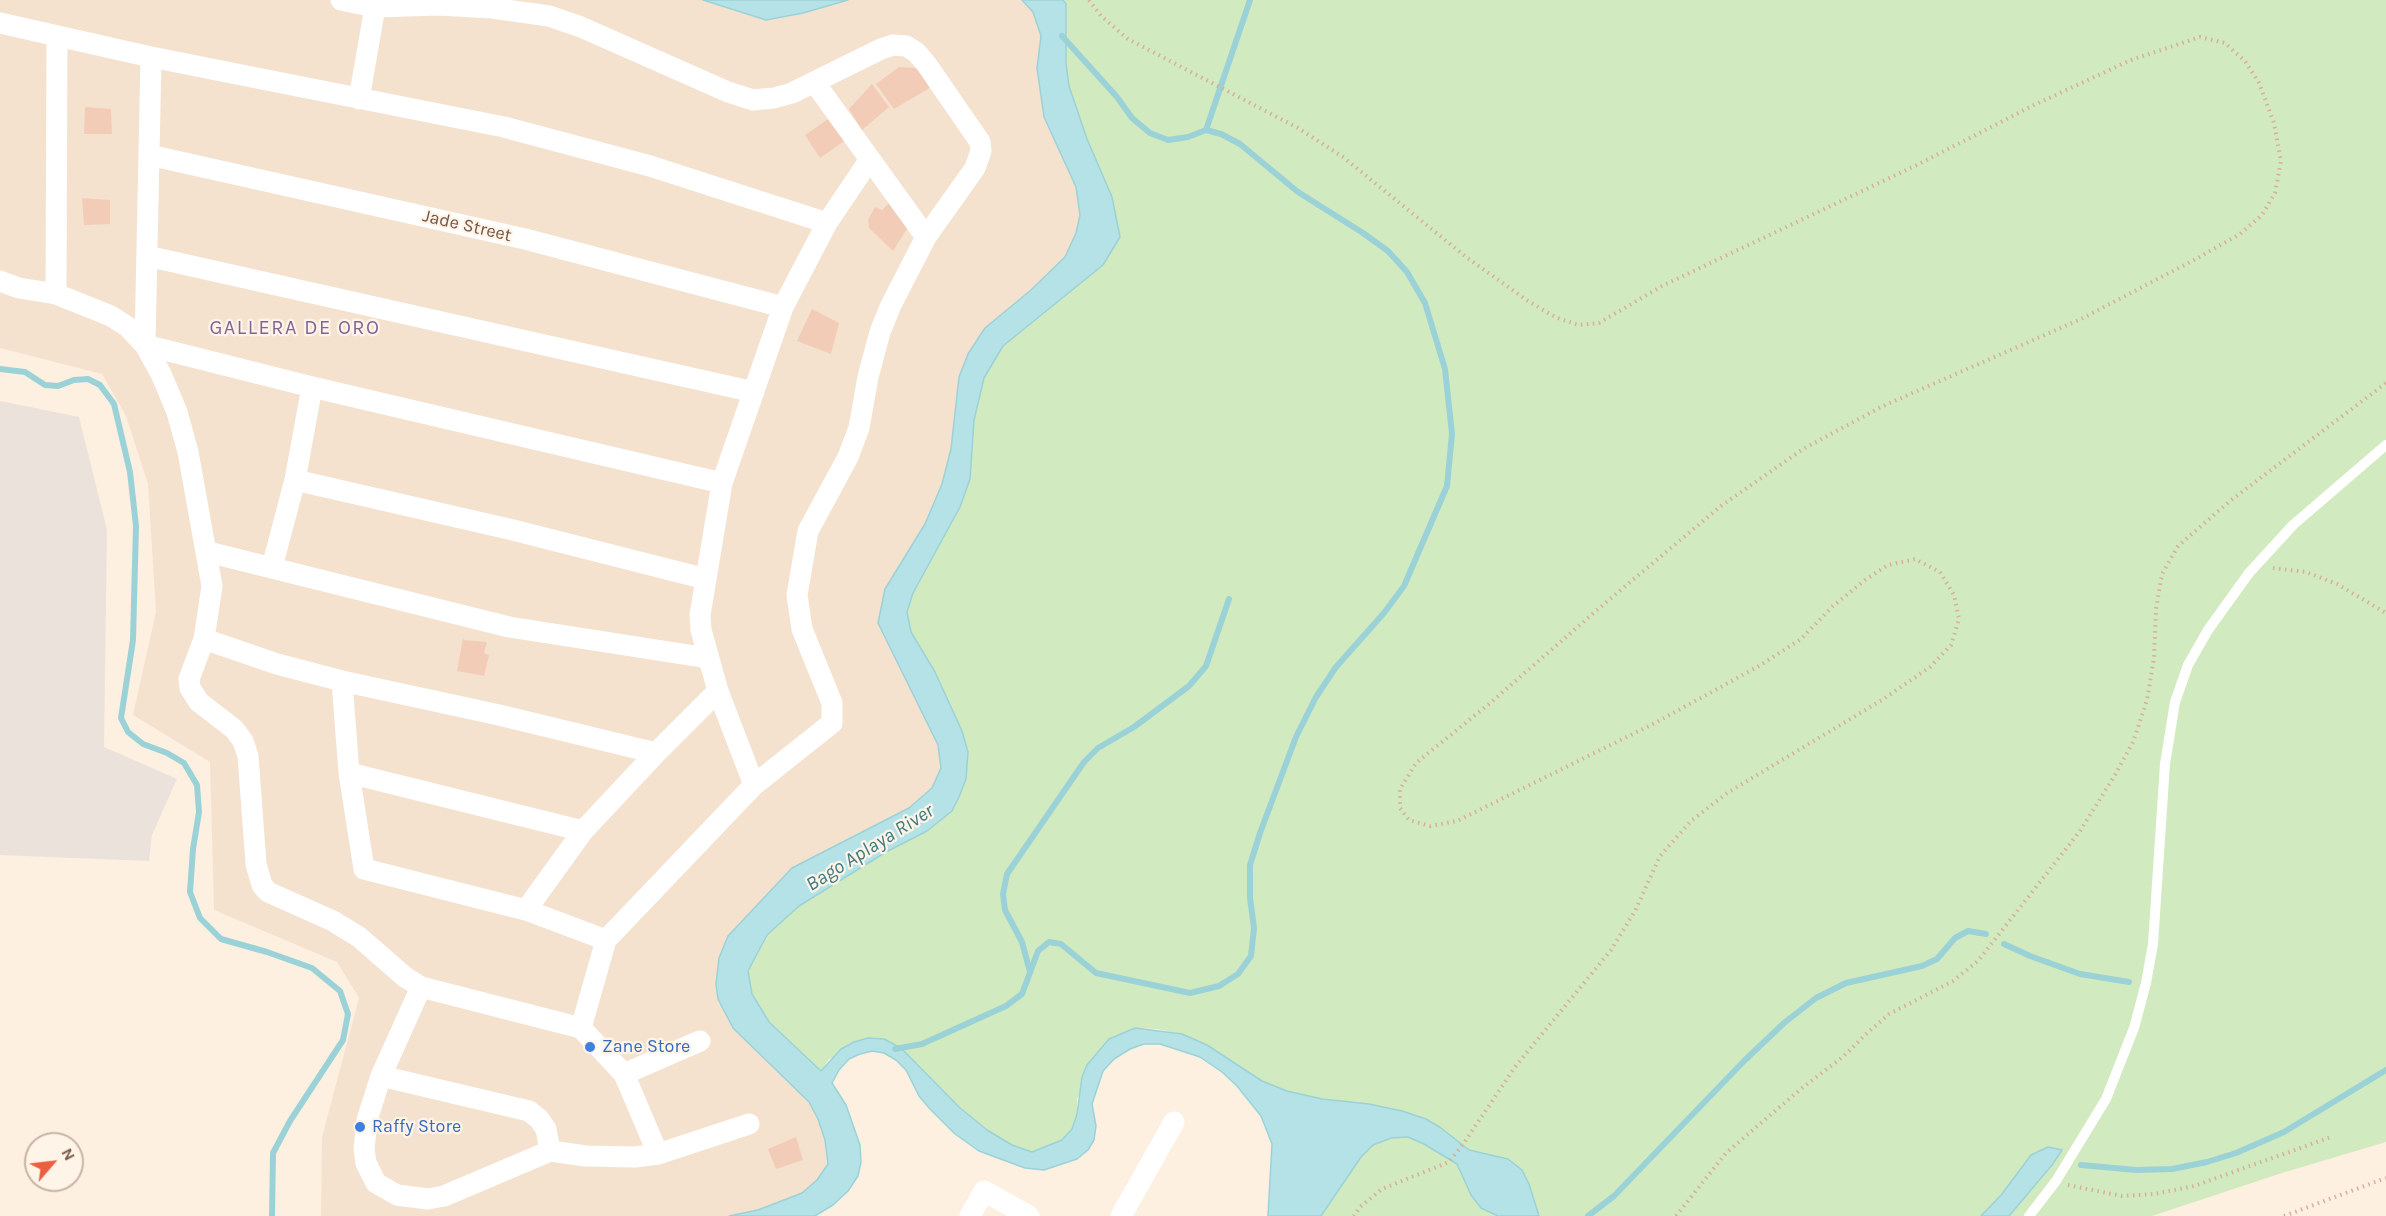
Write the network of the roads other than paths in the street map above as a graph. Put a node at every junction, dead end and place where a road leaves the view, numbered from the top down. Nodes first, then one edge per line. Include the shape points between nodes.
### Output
1 (341, 0) edge
2 (375, 7) junction
3 (0, 23) edge
4 (57, 37) junction
5 (152, 57) junction
6 (815, 83) junction
7 (359, 99) junction
8 (149, 155) junction
9 (870, 159) junction
10 (827, 223) junction
11 (926, 237) junction
12 (147, 256) junction
13 (0, 281) edge
14 (56, 294) junction
15 (783, 308) junction
16 (145, 345) junction
17 (312, 387) junction
18 (754, 392) junction
19 (2386, 445) edge
20 (295, 480) junction
21 (722, 483) junction
22 (208, 552) junction
23 (272, 567) junction
24 (706, 579) junction
25 (204, 639) junction
26 (708, 658) junction
27 (342, 681) junction
28 (718, 691) junction
29 (656, 753) junction
30 (349, 773) junction
31 (754, 785) junction
32 (584, 831) junction
33 (526, 910) junction
34 (606, 940) junction
35 (421, 987) junction
36 (581, 1028) junction
37 (700, 1041) dead end
38 (624, 1074) junction
39 (381, 1076) junction
40 (1174, 1122) dead end
41 (749, 1124) dead end
42 (550, 1151) junction
43 (658, 1154) junction
44 (970, 1216) edge
45 (1029, 1216) edge
46 (1121, 1216) edge
47 (2029, 1216) edge

1 - 2 street
2 - 6 street via 439,5 549,16 753,100 774,98
2 - 7 street
3 - 4 street
4 - 5 street
4 - 14 street
5 - 7 street
5 - 8 street
6 - 9 street
6 - 11 street via 893,45 906,46 927,65 975,132 981,151 975,168
7 - 10 street via 504,127 650,166
8 - 12 street
8 - 15 street, Jade Street via 525,239
9 - 10 street
9 - 11 street
10 - 15 street
11 - 31 street via 880,332 859,428 848,457 808,531 801,563 797,595 802,629 832,703 832,723
12 - 16 street
12 - 18 street
13 - 14 street
14 - 16 street via 111,316
15 - 18 street
16 - 17 street
16 - 22 street via 177,412
17 - 20 street
17 - 21 street
18 - 21 street
19 - 47 lane via 2293,525 2249,573 2193,656 2175,702 2165,764 2153,944 2134,1028 2106,1099 2056,1181
20 - 23 street
20 - 24 street
21 - 24 street
22 - 23 street
22 - 25 street via 212,586
23 - 26 street via 509,627
24 - 26 street via 700,615
25 - 27 street
25 - 35 street via 191,670 190,688 199,702 234,729 243,741 248,756 256,864 262,885 268,892 333,921
26 - 28 street
27 - 29 street
27 - 30 street
28 - 29 street
28 - 31 street
29 - 32 street
30 - 32 street
30 - 33 street via 364,869
31 - 34 street
32 - 33 street
33 - 34 street
34 - 36 street
35 - 36 street
35 - 39 street
36 - 38 street
37 - 38 street
38 - 43 street
39 - 42 street via 529,1111 546,1130
39 - 42 street via 367,1120 364,1149 371,1174 386,1191 411,1198 444,1196
40 - 46 street
41 - 43 street
42 - 43 street via 618,1157
44 - 45 street via 984,1191

